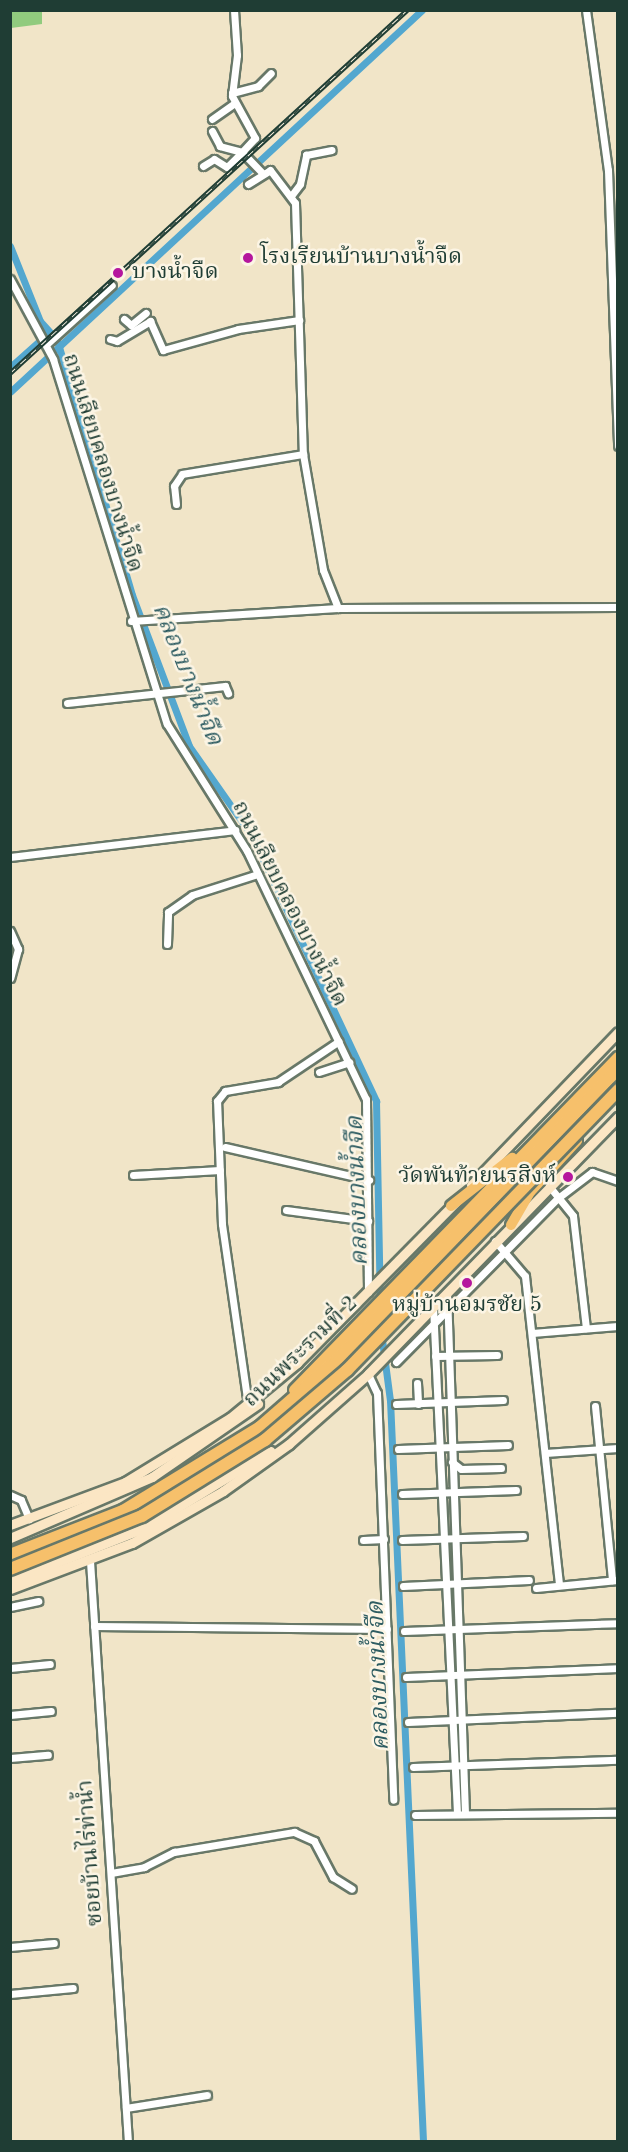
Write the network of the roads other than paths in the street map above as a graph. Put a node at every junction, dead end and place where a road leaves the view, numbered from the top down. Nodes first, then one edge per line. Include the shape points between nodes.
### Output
1 (234, 10) edge
2 (586, 10) edge
3 (271, 73) dead end
4 (232, 93) junction
5 (235, 103) junction
6 (212, 119) dead end
7 (212, 131) dead end
8 (332, 150) dead end
9 (242, 152) junction
10 (203, 165) dead end
11 (259, 170) junction
12 (248, 184) dead end
13 (291, 196) junction
14 (10, 279) edge
15 (112, 285) dead end
16 (139, 308) dead end
17 (146, 313) junction
18 (124, 319) dead end
19 (299, 320) junction
20 (150, 321) junction
21 (110, 339) dead end
22 (48, 343) dead end
23 (617, 432) edge
24 (618, 446) edge
25 (303, 454) junction
26 (176, 504) dead end
27 (618, 607) edge
28 (338, 608) junction
29 (133, 621) junction
30 (228, 693) dead end
31 (160, 696) junction
32 (67, 703) dead end
33 (235, 830) junction
34 (10, 857) edge
35 (258, 874) junction
36 (10, 931) edge
37 (167, 944) dead end
38 (10, 978) edge
39 (618, 1032) edge
40 (339, 1041) junction
41 (618, 1057) edge
42 (349, 1062) junction
43 (618, 1070) edge
44 (319, 1072) dead end
45 (618, 1088) edge
46 (572, 1105) junction
47 (590, 1114) junction
48 (618, 1118) edge
49 (225, 1147) dead end
50 (220, 1170) junction
51 (134, 1175) dead end
52 (369, 1180) junction
53 (618, 1181) edge
54 (549, 1186) junction
55 (558, 1198) junction
56 (451, 1206) junction
57 (286, 1210) dead end
58 (368, 1221) junction
59 (511, 1225) junction
60 (495, 1241) junction
61 (503, 1251) junction
62 (370, 1290) junction
63 (447, 1290) junction
64 (434, 1305) junction
65 (446, 1311) junction
66 (434, 1323) junction
67 (618, 1326) edge
68 (586, 1328) junction
69 (532, 1333) junction
70 (447, 1338) junction
71 (434, 1339) junction
72 (447, 1355) junction
73 (497, 1355) dead end
74 (435, 1356) junction
75 (396, 1362) dead end
76 (297, 1363) junction
77 (371, 1371) junction
78 (417, 1383) dead end
79 (503, 1400) dead end
80 (449, 1401) junction
81 (437, 1402) junction
82 (396, 1404) dead end
83 (417, 1404) junction
84 (248, 1405) junction
85 (595, 1406) dead end
86 (332, 1408) junction
87 (508, 1445) dead end
88 (451, 1447) junction
89 (439, 1448) junction
90 (618, 1448) edge
91 (398, 1449) dead end
92 (598, 1449) junction
93 (545, 1453) junction
94 (452, 1462) junction
95 (501, 1468) dead end
96 (516, 1490) dead end
97 (453, 1491) junction
98 (442, 1492) junction
99 (402, 1494) dead end
100 (10, 1495) edge
101 (29, 1519) junction
102 (10, 1526) edge
103 (524, 1536) dead end
104 (10, 1538) edge
105 (444, 1538) junction
106 (454, 1538) junction
107 (384, 1539) junction
108 (363, 1540) dead end
109 (402, 1540) dead end
110 (10, 1554) edge
111 (90, 1561) junction
112 (10, 1570) edge
113 (529, 1580) dead end
114 (615, 1580) edge
115 (10, 1581) edge
116 (456, 1583) junction
117 (446, 1584) junction
118 (559, 1585) junction
119 (403, 1586) dead end
120 (536, 1588) dead end
121 (10, 1589) edge
122 (38, 1601) dead end
123 (10, 1607) edge
124 (618, 1623) edge
125 (94, 1626) junction
126 (458, 1628) junction
127 (387, 1629) junction
128 (448, 1629) junction
129 (404, 1630) dead end
130 (50, 1664) dead end
131 (10, 1668) edge
132 (618, 1668) edge
133 (460, 1674) junction
134 (450, 1675) junction
135 (406, 1677) dead end
136 (51, 1711) dead end
137 (618, 1713) edge
138 (10, 1715) edge
139 (453, 1720) junction
140 (461, 1720) junction
141 (408, 1722) dead end
142 (48, 1755) dead end
143 (10, 1758) edge
144 (618, 1760) edge
145 (459, 1765) junction
146 (413, 1767) dead end
147 (393, 1800) dead end
148 (461, 1813) junction
149 (618, 1813) edge
150 (415, 1815) dead end
151 (111, 1874) junction
152 (352, 1889) dead end
153 (54, 1943) dead end
154 (10, 1947) edge
155 (74, 1988) dead end
156 (10, 1994) edge
157 (207, 2095) dead end
158 (126, 2108) junction
159 (129, 2142) edge

1 - 4 street via 237,55
2 - 23 street via 608,170
3 - 4 street via 258,86
4 - 5 street
5 - 6 street
5 - 9 street via 255,138
7 - 9 street via 220,146
8 - 13 street via 306,155 300,184
9 - 10 street via 226,167 214,159
9 - 11 street
11 - 12 street
11 - 13 street via 272,172
13 - 19 street via 297,213
14 - 29 street, ถนนเลียบคลองบางน้ำจืด via 53,359
15 - 22 street
16 - 17 street
17 - 18 street via 131,325
17 - 20 street
19 - 20 street via 232,330 163,350
19 - 25 street
20 - 21 street via 117,341
23 - 24 street
25 - 26 street via 182,474 174,486
25 - 28 street via 323,570
27 - 28 street
28 - 29 street
29 - 31 street, ถนนเลียบคลองบางน้ำจืด
30 - 31 street via 225,686
31 - 32 street
31 - 33 street, ถนนเลียบคลองบางน้ำจืด via 177,744
33 - 34 street
33 - 35 street, ถนนเลียบคลองบางน้ำจืด
35 - 37 street via 192,895 168,912
35 - 40 street, ถนนเลียบคลองบางน้ำจืด
36 - 38 street via 18,959
39 - 56 main road, ถนนพระรามที่ 2
40 - 42 street, ถนนเลียบคลองบางน้ำจืด
40 - 50 street via 278,1082 221,1093 216,1108
41 - 46 highway, ถนนพระรามที่ 2
42 - 44 street
42 - 52 street, ถนนเลียบคลองบางน้ำจืด via 368,1106
43 - 110 highway via 358,1338 278,1413 150,1497
45 - 47 highway, ถนนพระรามที่ 2
45 - 112 highway, bridge via 347,1370 265,1440 150,1512
46 - 56 highway
46 - 110 highway, ถนนพระรามที่ 2 via 282,1401 192,1469 106,1515
47 - 59 highway via 580,1138 531,1191
47 - 112 highway, ถนนพระรามที่ 2, bridge via 375,1339 297,1412 218,1474 123,1528
48 - 54 main road
49 - 52 street
50 - 51 street
50 - 84 street via 230,1303
52 - 58 street, ถนนเลียบคลองบางน้ำจืด
53 - 55 street via 592,1172
54 - 55 street
54 - 59 main road
55 - 61 street
55 - 68 street via 573,1216
56 - 62 main road, ถนนพระรามที่ 2
57 - 58 street
58 - 62 street, ถนนเลียบคลองบางน้ำจืด
59 - 60 main road
60 - 61 street
60 - 63 main road
61 - 65 street
61 - 69 street via 525,1276
62 - 76 main road, ถนนพระรามที่ 2
63 - 64 main road
63 - 65 street
64 - 66 street
64 - 77 main road
65 - 66 street
65 - 70 street
66 - 71 street
66 - 75 street
67 - 68 street
68 - 69 street
69 - 93 street
70 - 71 street
70 - 72 street
71 - 74 street
72 - 73 street
72 - 74 street
72 - 80 street
74 - 81 street
76 - 84 main road, ถนนพระรามที่ 2
76 - 104 main road via 259,1403 209,1442 87,1509
77 - 86 main road
77 - 107 street via 377,1394
78 - 83 street
79 - 80 street
80 - 81 street
80 - 88 street
81 - 83 street
81 - 89 street
82 - 83 street
84 - 101 main road, ถนนพระรามที่ 2 via 125,1482
85 - 92 street
86 - 111 main road via 223,1491
86 - 115 main road via 205,1494 99,1549
87 - 88 street
88 - 89 street
88 - 94 street
89 - 91 street
89 - 98 street
90 - 92 street
92 - 93 street
92 - 114 street
93 - 118 street
94 - 95 street via 461,1469
94 - 97 street
96 - 97 street
97 - 98 street
97 - 106 street
98 - 99 street
98 - 105 street
100 - 101 street via 21,1500
101 - 102 main road, ถนนพระรามที่ 2
103 - 106 street
105 - 106 street
105 - 109 street
105 - 117 street
106 - 116 street
107 - 108 street
107 - 127 street
111 - 121 main road
111 - 125 street, ซอยบ้านไร่ท่าน้ำ
113 - 116 street
114 - 118 street
116 - 117 street
116 - 126 street
117 - 119 street
117 - 128 street
118 - 120 street
122 - 123 street
124 - 126 street
125 - 127 street
125 - 151 street, ซอยบ้านไร่ท่าน้ำ
126 - 128 street
126 - 133 street
127 - 147 street
128 - 129 street
128 - 134 street
130 - 131 street
132 - 133 street
133 - 134 street
133 - 140 street
134 - 135 street
134 - 139 street
136 - 138 street
137 - 140 street
139 - 140 street
139 - 141 street
139 - 145 street
140 - 145 street
142 - 143 street
144 - 145 street
145 - 146 street
145 - 148 street
148 - 149 street
148 - 150 street
151 - 152 street via 144,1867 174,1852 294,1832 314,1841 333,1877
151 - 158 street, ซอยบ้านไร่ท่าน้ำ
153 - 154 street
155 - 156 street
157 - 158 street
158 - 159 street, ซอยบ้านไร่ท่าน้ำ

